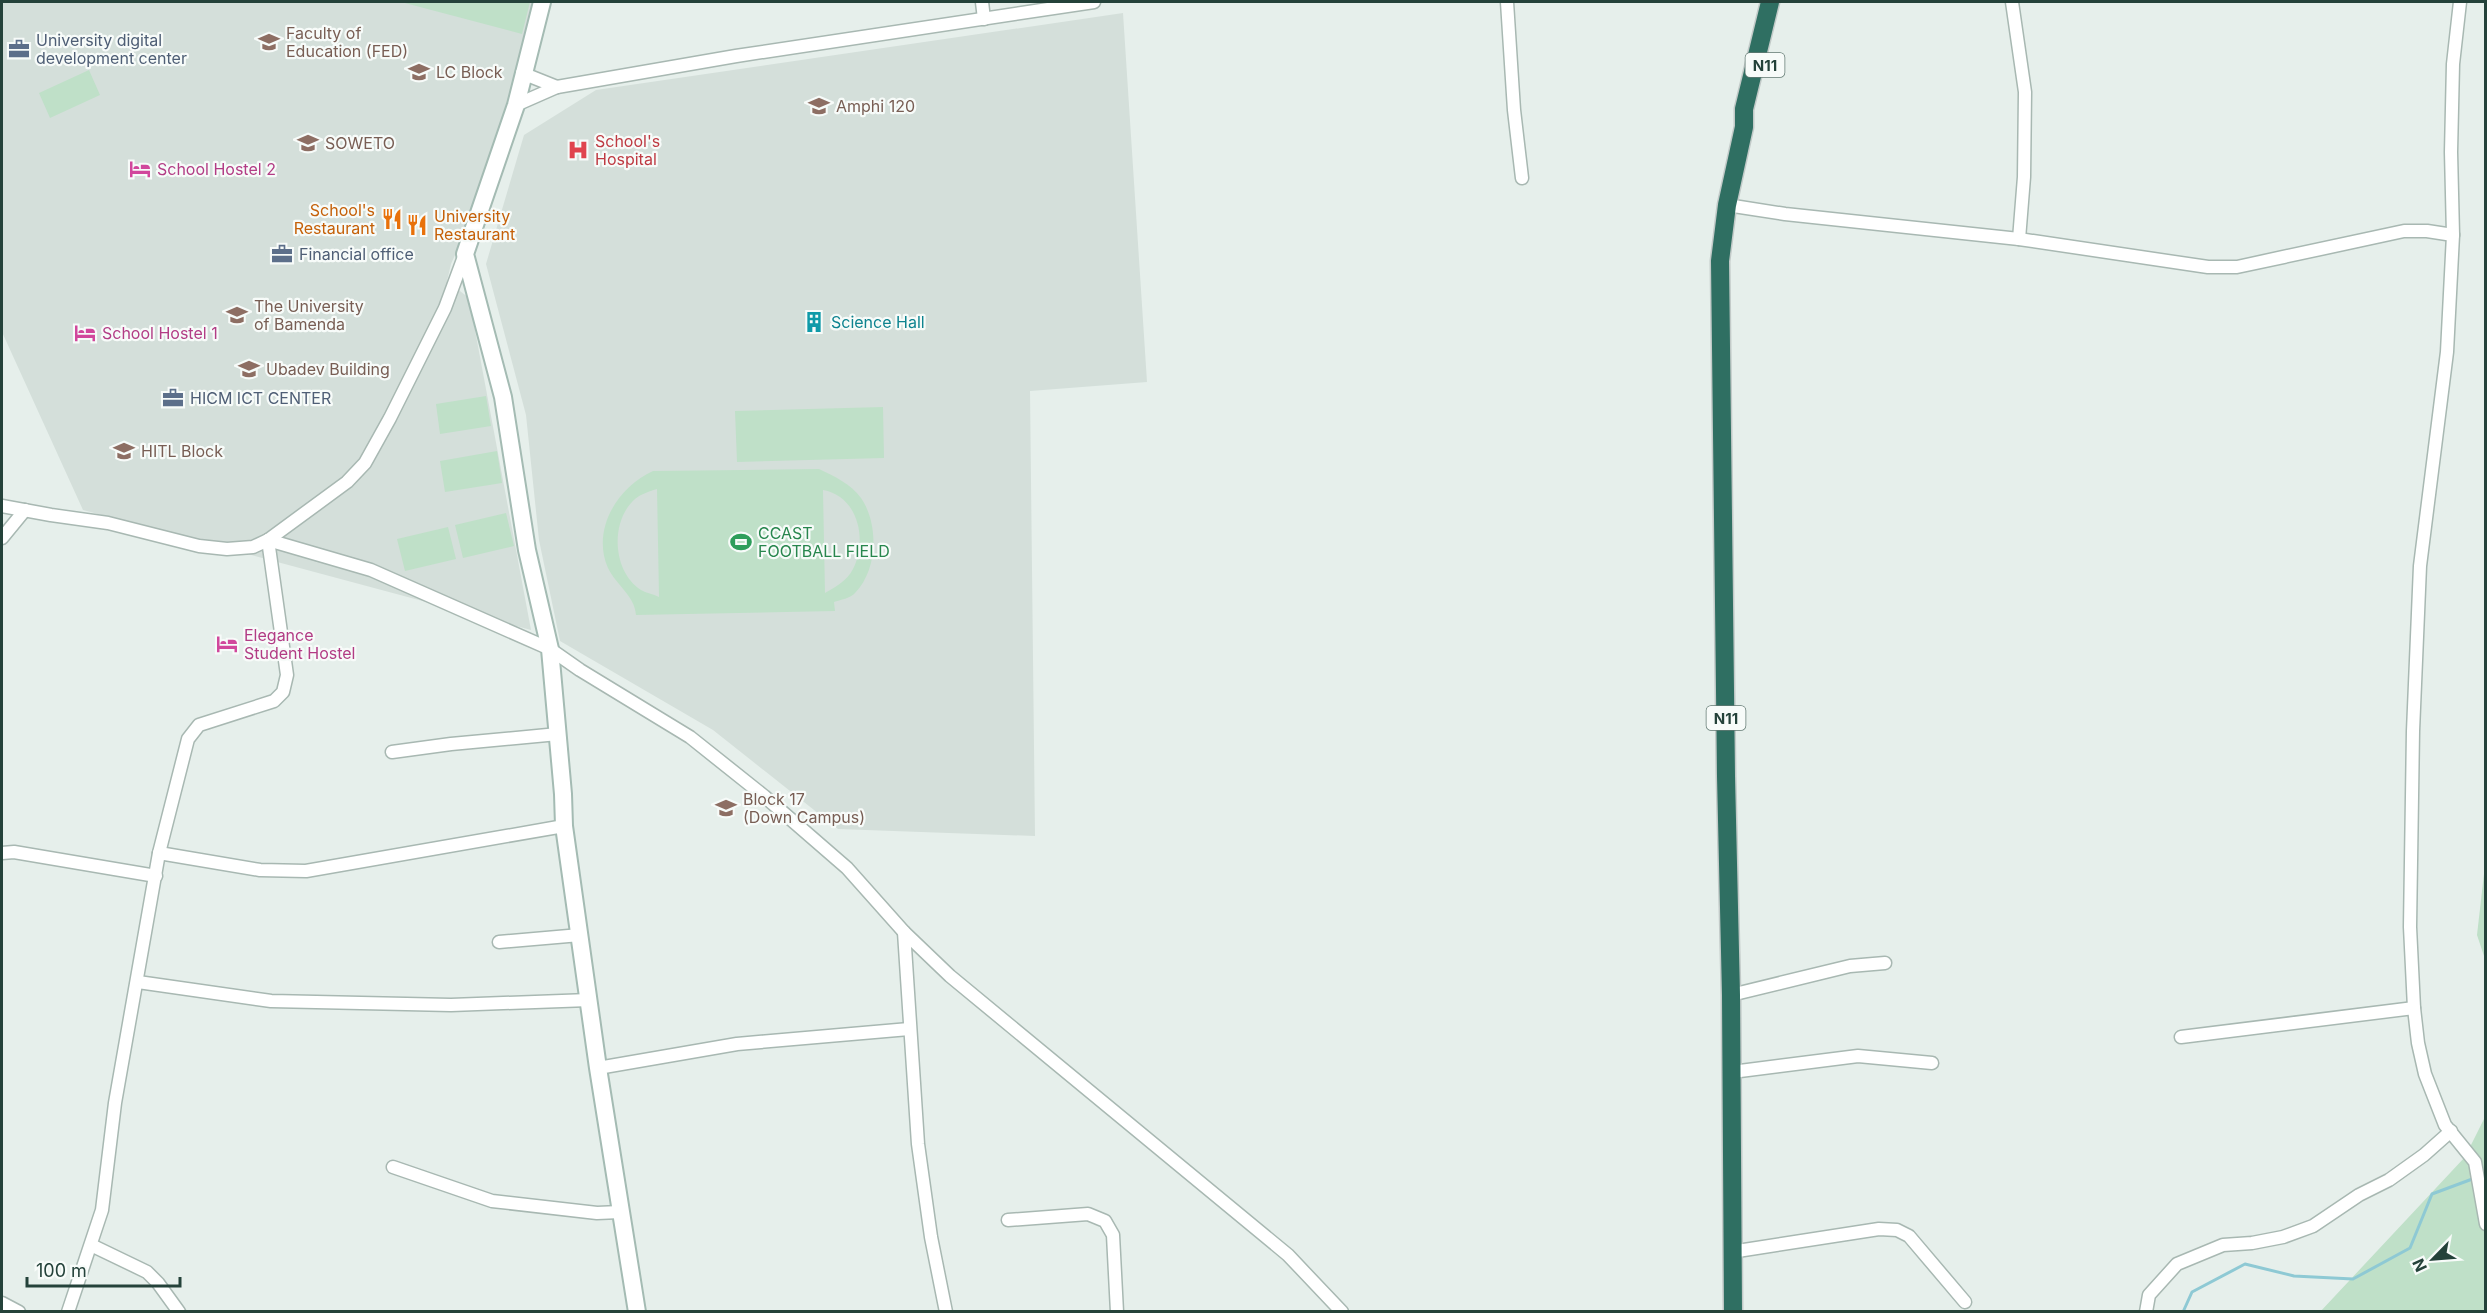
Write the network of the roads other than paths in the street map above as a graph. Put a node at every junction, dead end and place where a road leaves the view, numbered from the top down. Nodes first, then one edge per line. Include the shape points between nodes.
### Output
1 (542, 2) edge
2 (982, 2) edge
3 (1094, 2) edge
4 (1507, 2) edge
5 (1770, 2) edge
6 (1781, 2) edge
7 (2012, 2) edge
8 (2460, 2) edge
9 (984, 19) junction
10 (522, 73) junction
11 (557, 87) junction
12 (516, 105) junction
13 (1744, 127) junction
14 (1522, 178) dead end
15 (1727, 205) junction
16 (2453, 235) junction
17 (2019, 239) junction
18 (465, 254) junction
19 (2, 506) edge
20 (25, 510) junction
21 (2, 538) edge
22 (268, 540) junction
23 (550, 649) junction
24 (558, 734) junction
25 (392, 752) dead end
26 (564, 826) junction
27 (2, 853) edge
28 (159, 853) junction
29 (156, 876) junction
30 (904, 933) junction
31 (580, 935) junction
32 (499, 942) dead end
33 (1885, 963) dead end
34 (138, 982) junction
35 (1731, 995) junction
36 (589, 1000) junction
37 (2414, 1008) junction
38 (909, 1029) junction
39 (2181, 1037) dead end
40 (1932, 1063) dead end
41 (598, 1068) junction
42 (1732, 1072) junction
43 (2451, 1131) junction
44 (393, 1167) dead end
45 (620, 1212) junction
46 (1008, 1220) dead end
47 (2486, 1224) edge
48 (91, 1245) junction
49 (1731, 1252) junction
50 (1965, 1302) dead end
51 (2, 1303) edge
52 (19, 1311) edge
53 (68, 1311) edge
54 (179, 1311) edge
55 (637, 1311) edge
56 (946, 1311) edge
57 (1117, 1311) edge
58 (1342, 1311) edge
59 (1733, 1311) edge
60 (2146, 1311) edge

1 - 10 street
2 - 9 street
3 - 9 street
4 - 14 street
5 - 13 highway, N11 via 1744,109
6 - 13 highway, N11 via 1759,87
7 - 17 street via 2025,92
8 - 16 street via 2453,64
9 - 11 street
10 - 11 street
10 - 12 street
11 - 12 street
12 - 18 street
13 - 15 highway, N11
15 - 17 street
15 - 35 highway, N11 via 1720,261
16 - 17 street via 2404,231 2237,267 2208,267
16 - 37 street via 2447,352 2420,566 2410,885
18 - 22 street via 445,308 365,463 346,482
18 - 23 street via 503,397 527,550
19 - 20 street
20 - 21 street
20 - 22 street via 108,523 199,546 253,548
22 - 23 street via 371,570
22 - 28 street via 286,675 283,692 274,701 199,725 188,739
23 - 24 street
23 - 30 street via 690,737 847,868
24 - 25 street
24 - 26 street
26 - 28 street via 306,871 260,870
26 - 31 street
27 - 29 street
28 - 29 street
29 - 34 street
30 - 38 street
30 - 58 street via 950,976 1288,1255
31 - 32 street
31 - 36 street
33 - 35 street via 1850,966
34 - 36 street via 271,1001 451,1005
34 - 48 street via 115,1103 102,1210
35 - 42 highway, N11
36 - 41 street
37 - 39 street
37 - 43 street via 2425,1074 2439,1114
38 - 41 street via 737,1044
38 - 56 street via 918,1144
40 - 42 street via 1858,1056
41 - 45 street
42 - 49 highway, N11
43 - 47 street via 2475,1162
43 - 60 street via 2389,1180 2313,1226 2252,1244 2223,1245 2177,1264 2149,1295
44 - 45 street via 492,1201
45 - 55 street
46 - 57 street via 1088,1214 1105,1221 1113,1235
48 - 53 street
48 - 54 street via 147,1272
49 - 50 street via 1880,1229 1897,1230 1910,1236
49 - 59 highway, N11
51 - 52 street

